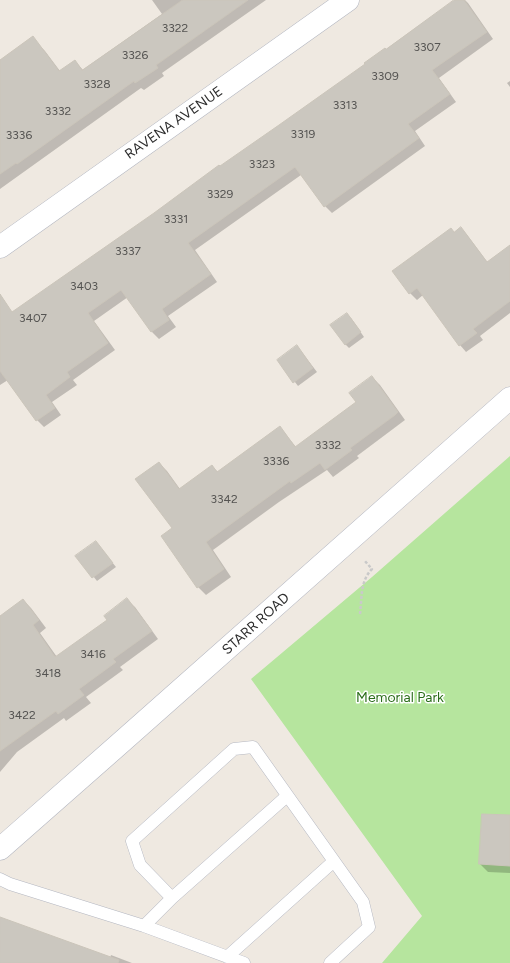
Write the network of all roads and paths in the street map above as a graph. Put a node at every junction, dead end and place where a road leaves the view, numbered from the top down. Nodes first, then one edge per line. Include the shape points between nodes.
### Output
1 (348, 0) edge
2 (0, 247) edge
3 (510, 398) edge
4 (349, 541) junction
5 (360, 614) dead end
6 (287, 796) junction
7 (0, 849) edge
8 (334, 862) junction
9 (0, 879) edge
10 (172, 898) junction
11 (144, 926) junction
12 (227, 956) junction
13 (244, 963) edge
14 (330, 963) edge

1 - 2 street, RAVENA AVENUE
3 - 4 street, STARR ROAD
4 - 5 path via 372,569 366,576
4 - 7 street, STARR ROAD
6 - 8 lane
6 - 10 lane
6 - 10 lane via 253,748 234,748 132,841 140,866
8 - 12 lane
8 - 14 lane via 363,902 369,927
9 - 11 lane
10 - 11 lane
11 - 12 lane
12 - 13 lane

